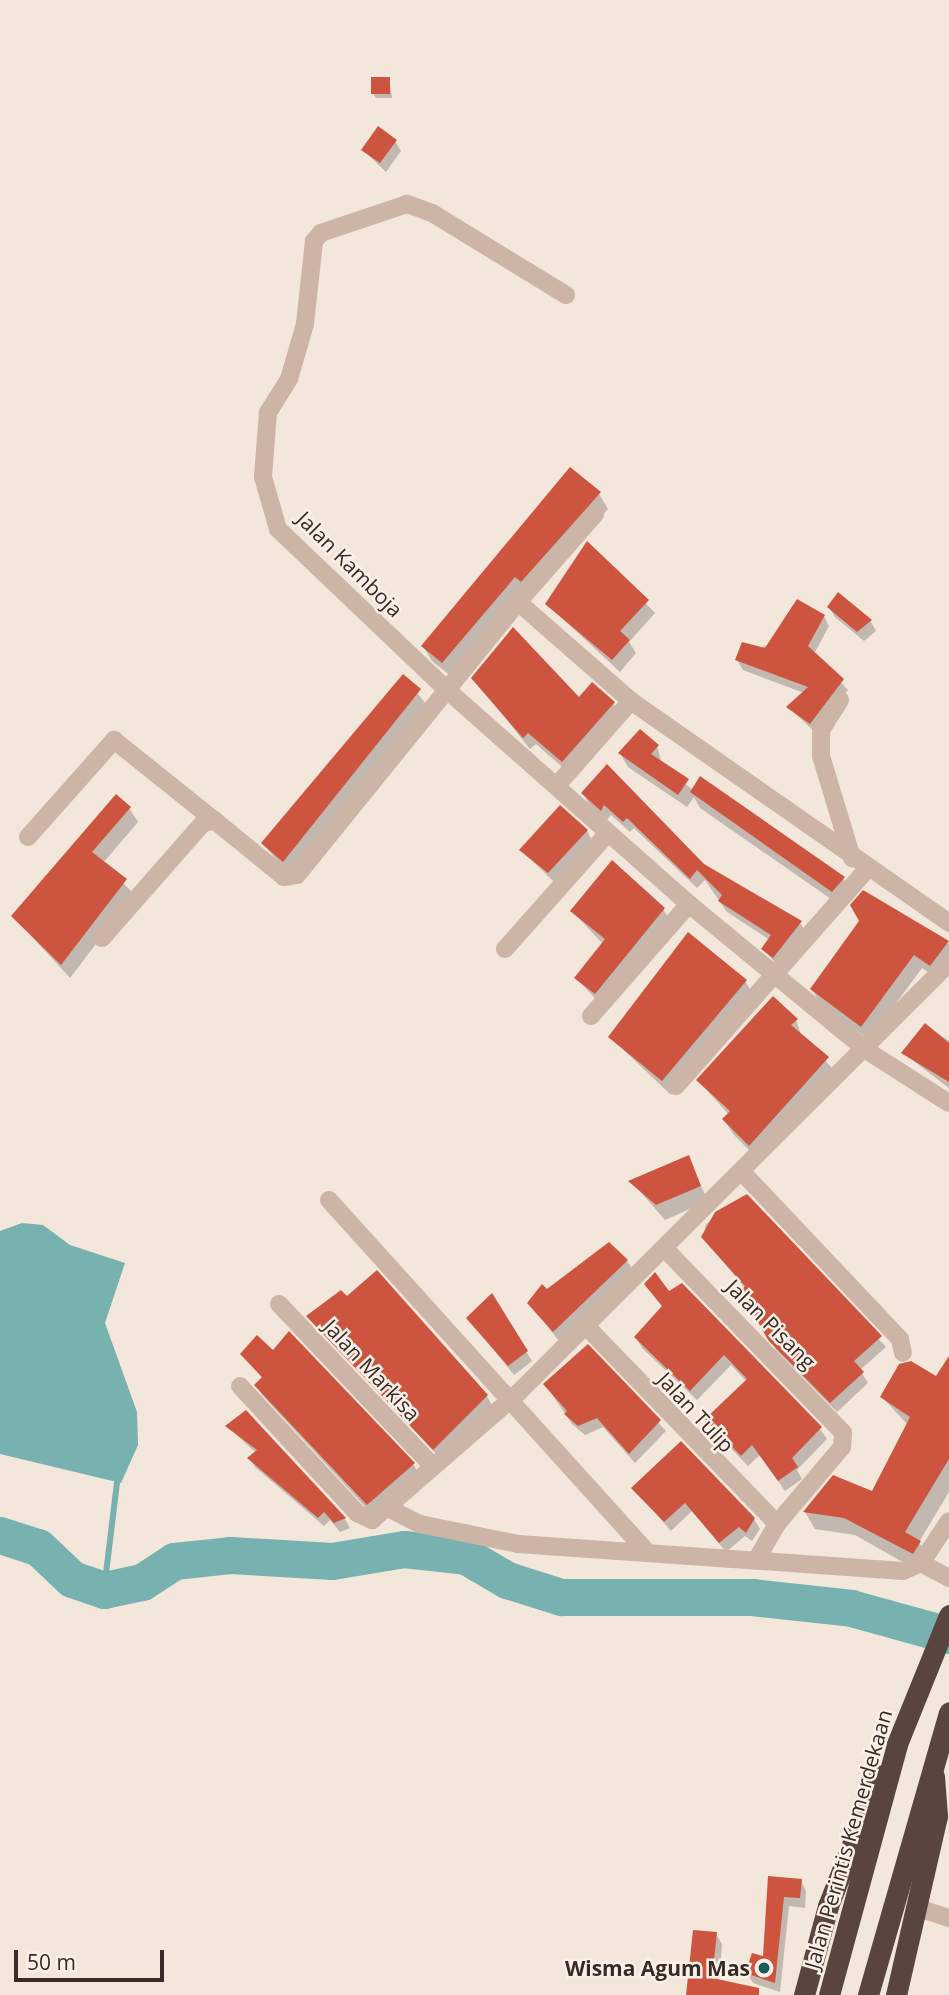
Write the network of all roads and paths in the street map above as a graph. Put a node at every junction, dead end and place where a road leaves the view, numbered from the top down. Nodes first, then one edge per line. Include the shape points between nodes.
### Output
1 (566, 295) dead end
2 (595, 514) dead end
3 (518, 602) junction
4 (446, 689) junction
5 (839, 700) dead end
6 (631, 701) junction
7 (559, 783) junction
8 (214, 820) junction
9 (608, 833) junction
10 (28, 837) dead end
11 (860, 864) junction
12 (688, 904) junction
13 (949, 923) edge
14 (102, 938) dead end
15 (505, 949) dead end
16 (949, 963) edge
17 (773, 974) junction
18 (591, 1016) dead end
19 (866, 1050) junction
20 (676, 1086) dead end
21 (949, 1103) edge
22 (742, 1171) junction
23 (329, 1200) dead end
24 (665, 1249) junction
25 (279, 1304) dead end
26 (586, 1326) junction
27 (903, 1353) dead end
28 (240, 1386) dead end
29 (510, 1399) junction
30 (433, 1466) junction
31 (388, 1508) junction
32 (949, 1521) edge
33 (777, 1524) junction
34 (648, 1553) junction
35 (758, 1557) junction
36 (922, 1563) junction
37 (949, 1578) edge
38 (949, 1615) edge
39 (949, 1712) edge
40 (897, 1744) junction
41 (933, 1760) junction
42 (918, 1908) junction
43 (949, 1918) edge
44 (804, 1995) edge
45 (828, 1995) edge
46 (868, 1995) edge
47 (896, 1995) edge

1 - 4 street, Jalan Kamboja via 432,213 407,204 388,205 314,241 305,324 289,379 268,412 262,458 278,529
2 - 3 street
3 - 4 street
3 - 6 street
4 - 7 street
4 - 8 street via 297,875 284,877
5 - 11 street via 821,730 821,756
6 - 7 street
6 - 11 street
7 - 9 street
8 - 10 street via 114,740
8 - 14 street via 202,824
9 - 12 street
9 - 15 street
11 - 13 street
11 - 17 street
12 - 17 street
12 - 18 street
16 - 19 street
17 - 19 street
17 - 20 street
19 - 21 street
19 - 22 street
22 - 24 street
22 - 27 street via 900,1339
23 - 29 street
24 - 26 street
24 - 33 street, Jalan Pisang via 844,1433 842,1447
25 - 30 street, Jalan Markisa
26 - 29 street
26 - 33 street, Jalan Tulip
28 - 31 street via 362,1518 372,1520
29 - 30 street
29 - 34 street
30 - 31 street
31 - 34 street via 420,1524 468,1536
32 - 36 street
33 - 35 street
34 - 35 street
35 - 36 street via 902,1571
36 - 37 street
38 - 40 highway, Jalan Perintis Kemerdekaan
39 - 41 highway
40 - 44 highway via 869,1794
40 - 45 highway, Jalan Perintis Kemerdekaan
41 - 42 highway via 937,1816
41 - 46 highway
42 - 43 street
42 - 47 highway

